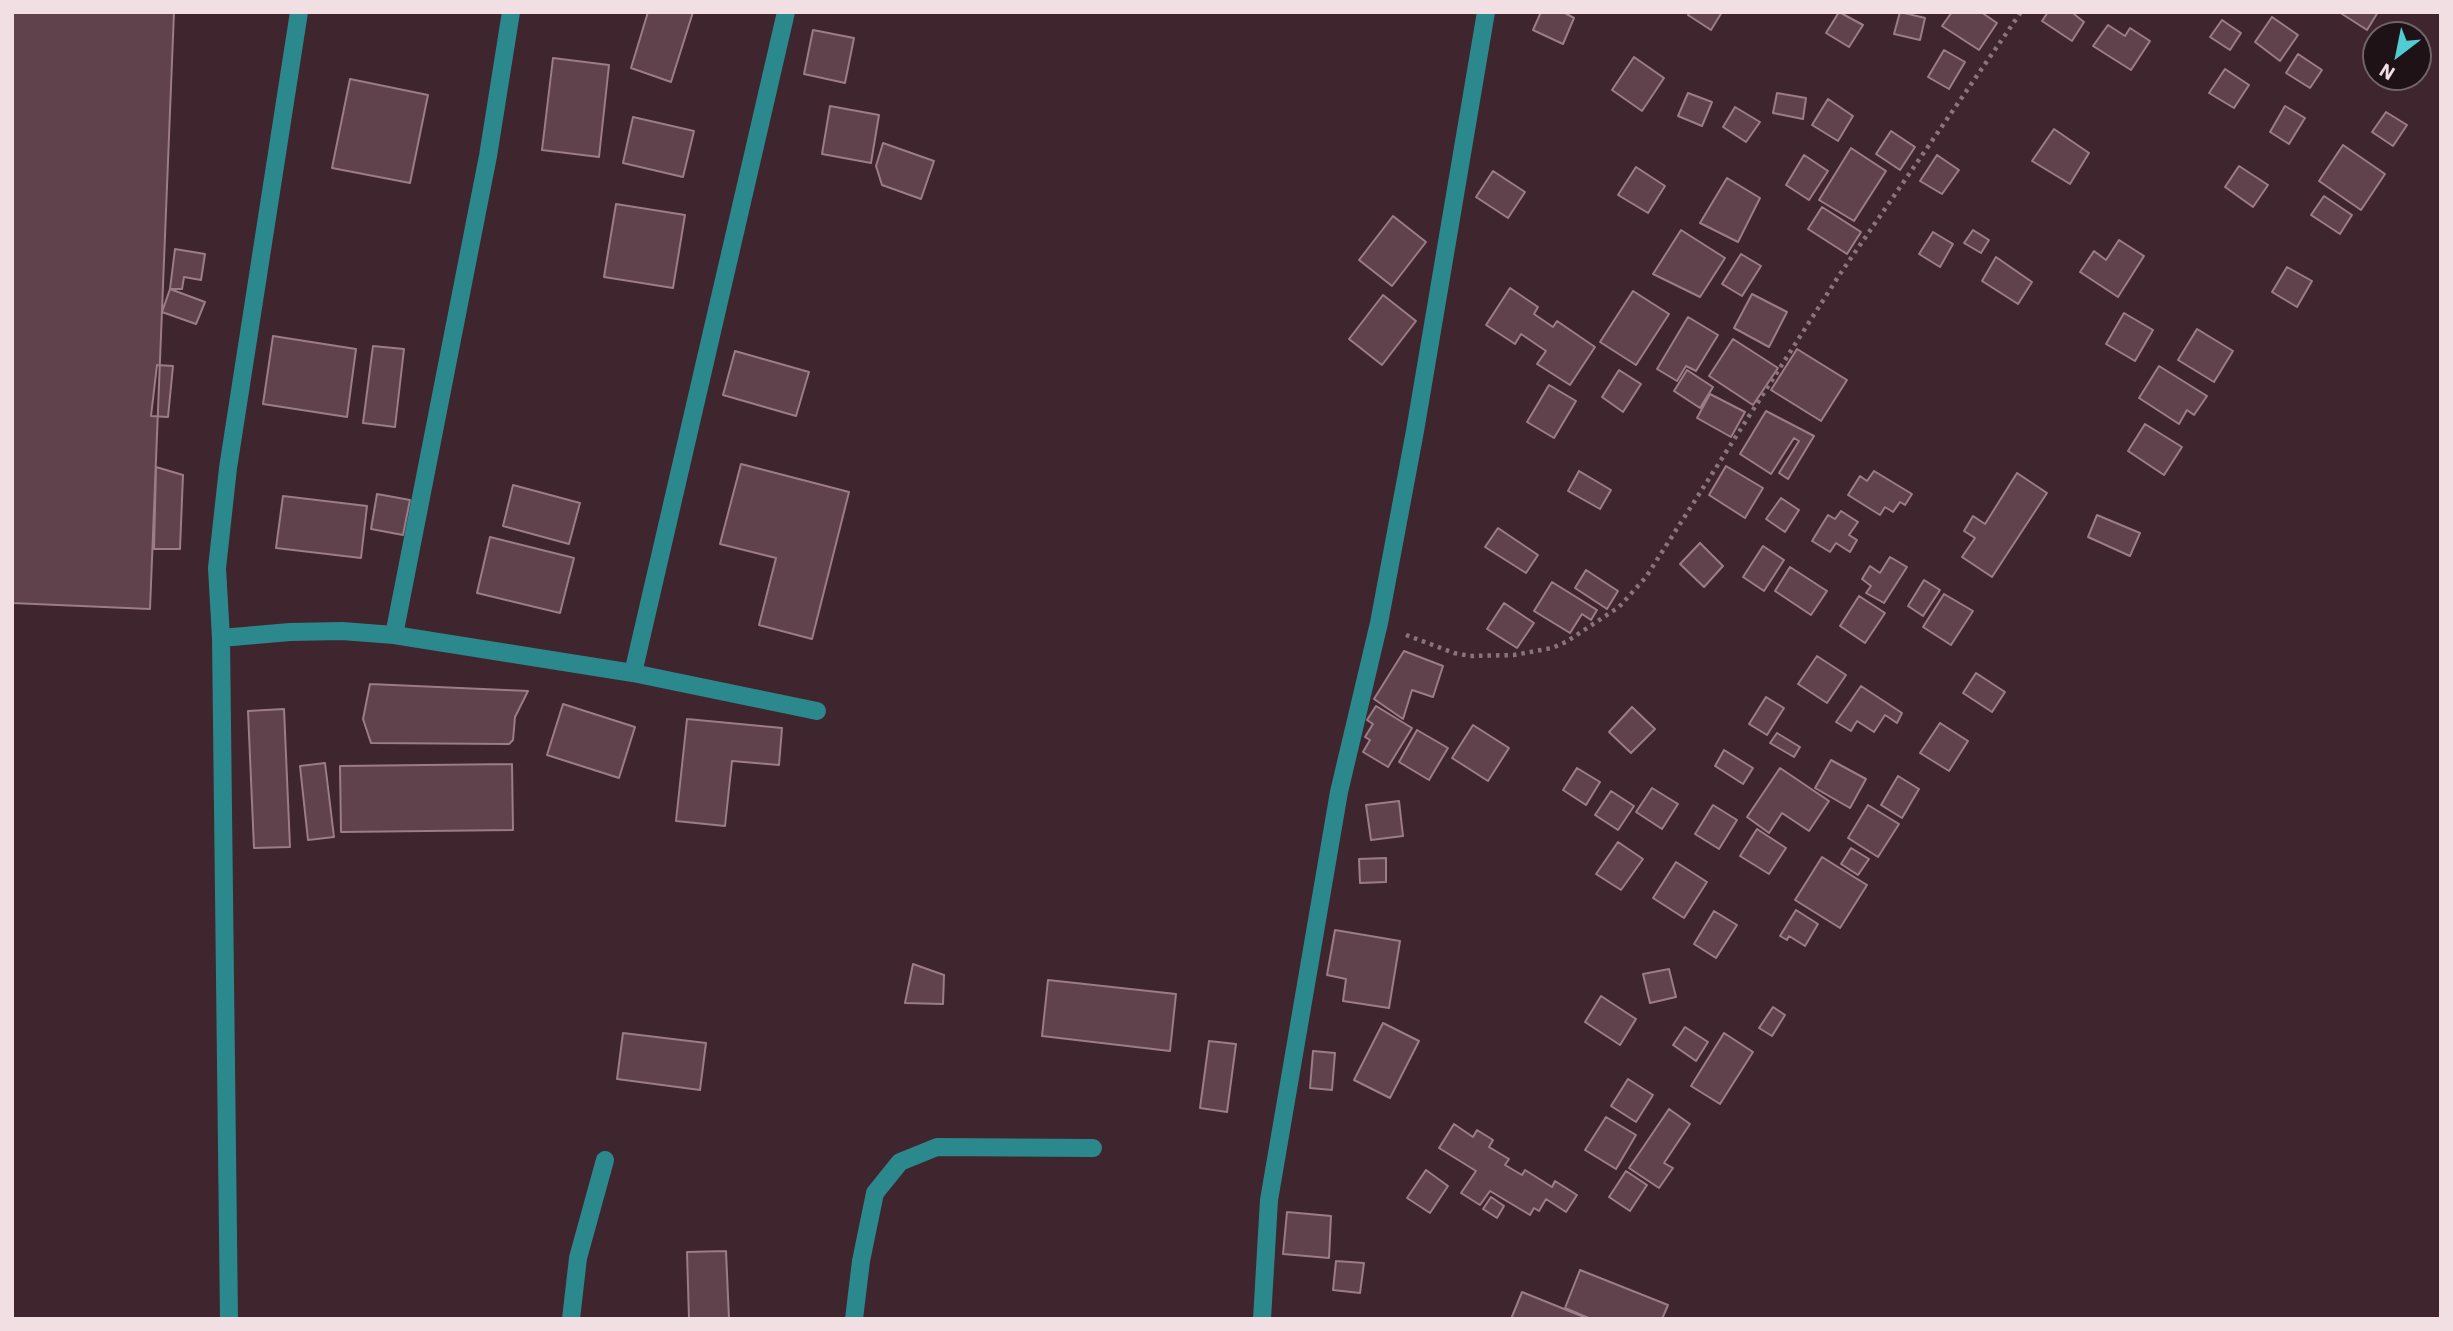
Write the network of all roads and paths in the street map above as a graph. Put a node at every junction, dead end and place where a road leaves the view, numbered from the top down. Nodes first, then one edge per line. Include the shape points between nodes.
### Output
1 (299, 12) edge
2 (511, 12) edge
3 (786, 12) edge
4 (1486, 12) edge
5 (2021, 12) edge
6 (1378, 623) junction
7 (394, 635) junction
8 (221, 638) junction
9 (633, 673) junction
10 (817, 711) dead end
11 (1093, 1148) dead end
12 (605, 1160) dead end
13 (229, 1319) edge
14 (571, 1319) edge
15 (854, 1319) edge
16 (1262, 1319) edge

1 - 8 street via 228,468 216,568
2 - 7 street via 488,156
3 - 9 street
4 - 6 street
5 - 6 path via 1840,274 1647,577 1619,607 1566,642 1514,656 1454,653
6 - 16 street via 1339,792 1269,1200
7 - 8 street via 342,631
7 - 9 street
8 - 13 street
9 - 10 street
11 - 15 street via 937,1147 900,1162 875,1194
12 - 14 street via 578,1258

